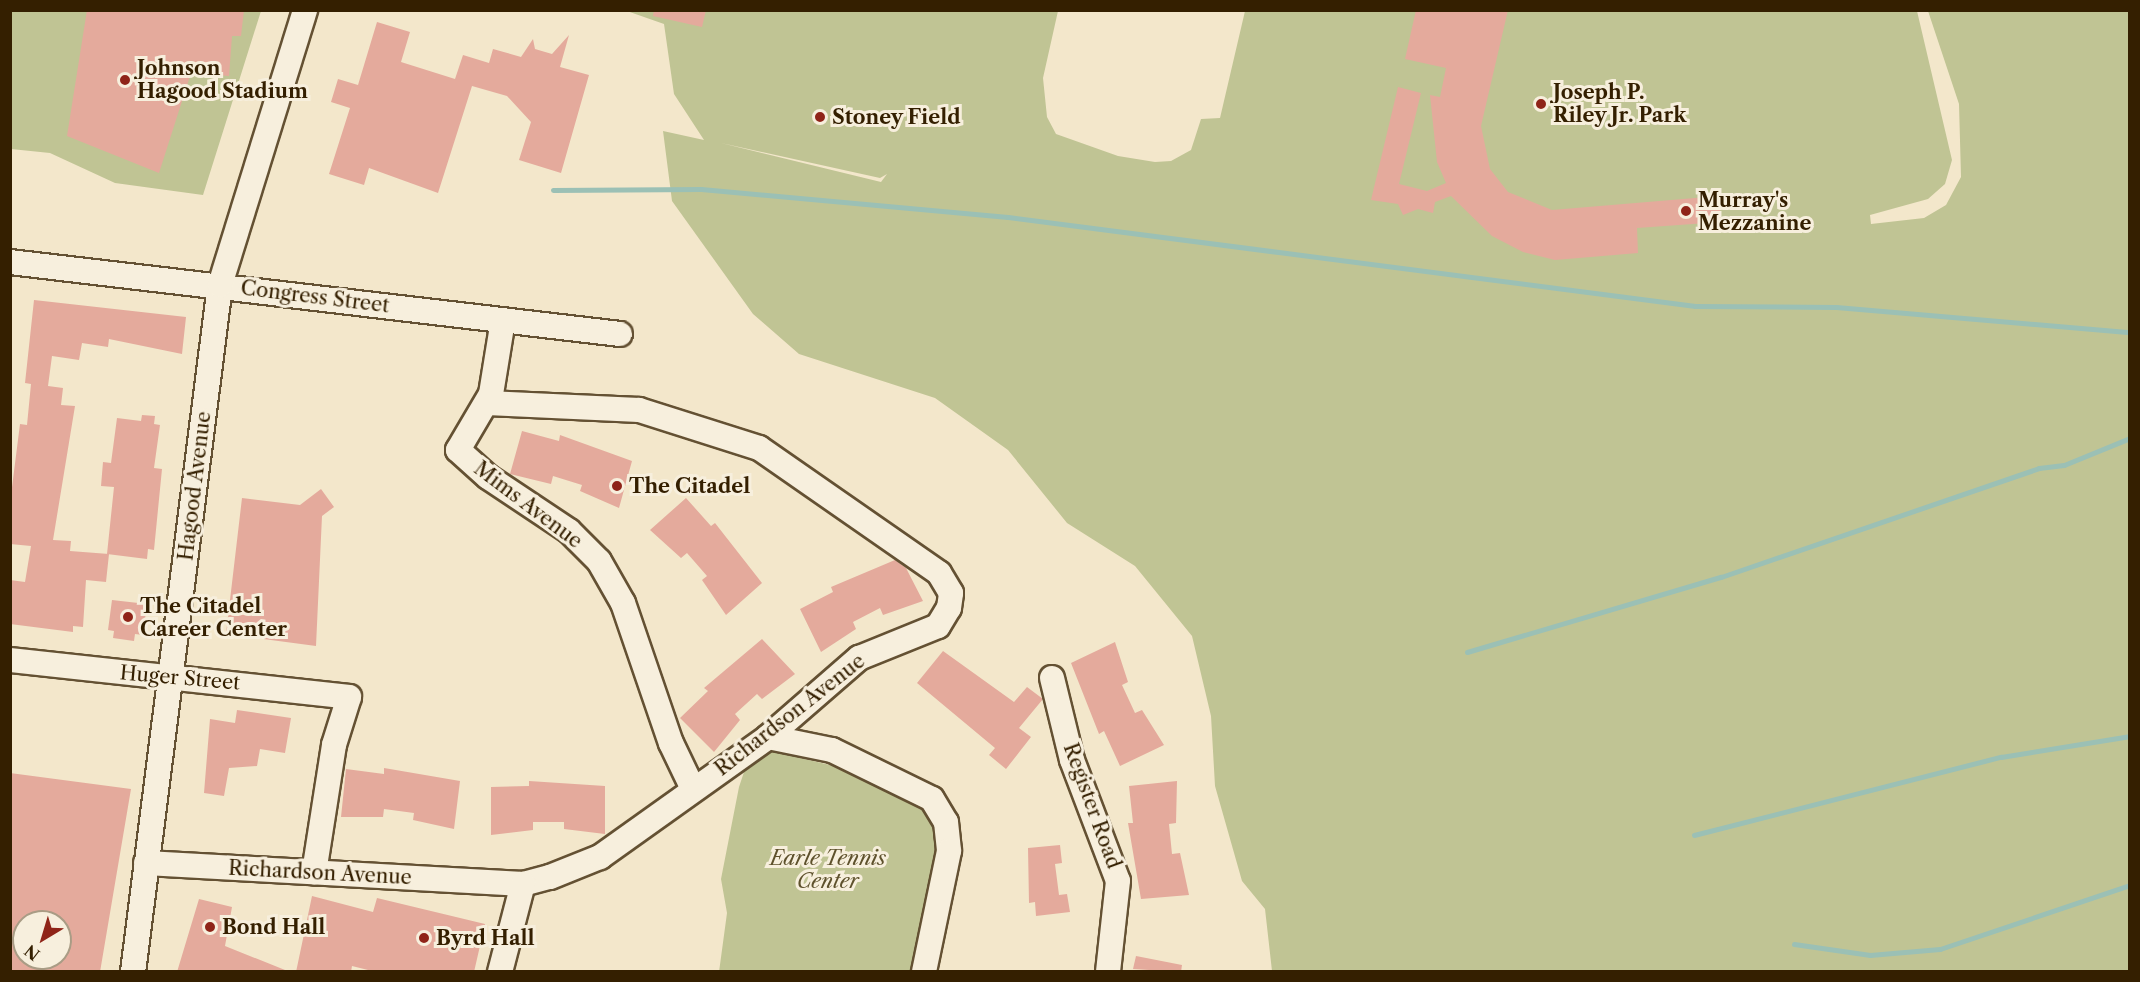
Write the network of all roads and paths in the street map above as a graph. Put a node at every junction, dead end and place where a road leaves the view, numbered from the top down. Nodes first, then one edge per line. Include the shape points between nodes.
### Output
1 (305, 10) edge
2 (10, 262) edge
3 (220, 285) junction
4 (503, 320) junction
5 (620, 334) dead end
6 (487, 403) junction
7 (10, 660) edge
8 (1052, 678) dead end
9 (172, 680) junction
10 (768, 737) junction
11 (693, 789) junction
12 (146, 863) junction
13 (314, 872) junction
14 (523, 884) junction
15 (133, 972) edge
16 (500, 972) edge
17 (924, 972) edge
18 (1108, 972) edge

1 - 3 street, Hagood Avenue
2 - 3 street, Congress Street
3 - 4 street, Congress Street
3 - 9 street, Hagood Avenue
4 - 5 street, Congress Street
4 - 6 street, Mims Avenue
6 - 10 street, Richardson Avenue via 639,410 759,448 939,573 951,592 938,626 859,658
6 - 11 street, Mims Avenue via 458,450 488,477 568,531 599,561 622,603 676,755
7 - 9 street, Huger Street
8 - 18 street, Register Road via 1072,760 1118,881
9 - 12 street, Hagood Avenue
9 - 13 street, Huger Street via 349,697 334,745
10 - 11 street, Richardson Avenue
10 - 17 street via 832,750 897,777 932,799 946,822 949,851
11 - 14 street, Richardson Avenue via 600,857
12 - 13 street, Richardson Avenue
12 - 15 street, Hagood Avenue
13 - 14 street, Richardson Avenue
14 - 16 street

